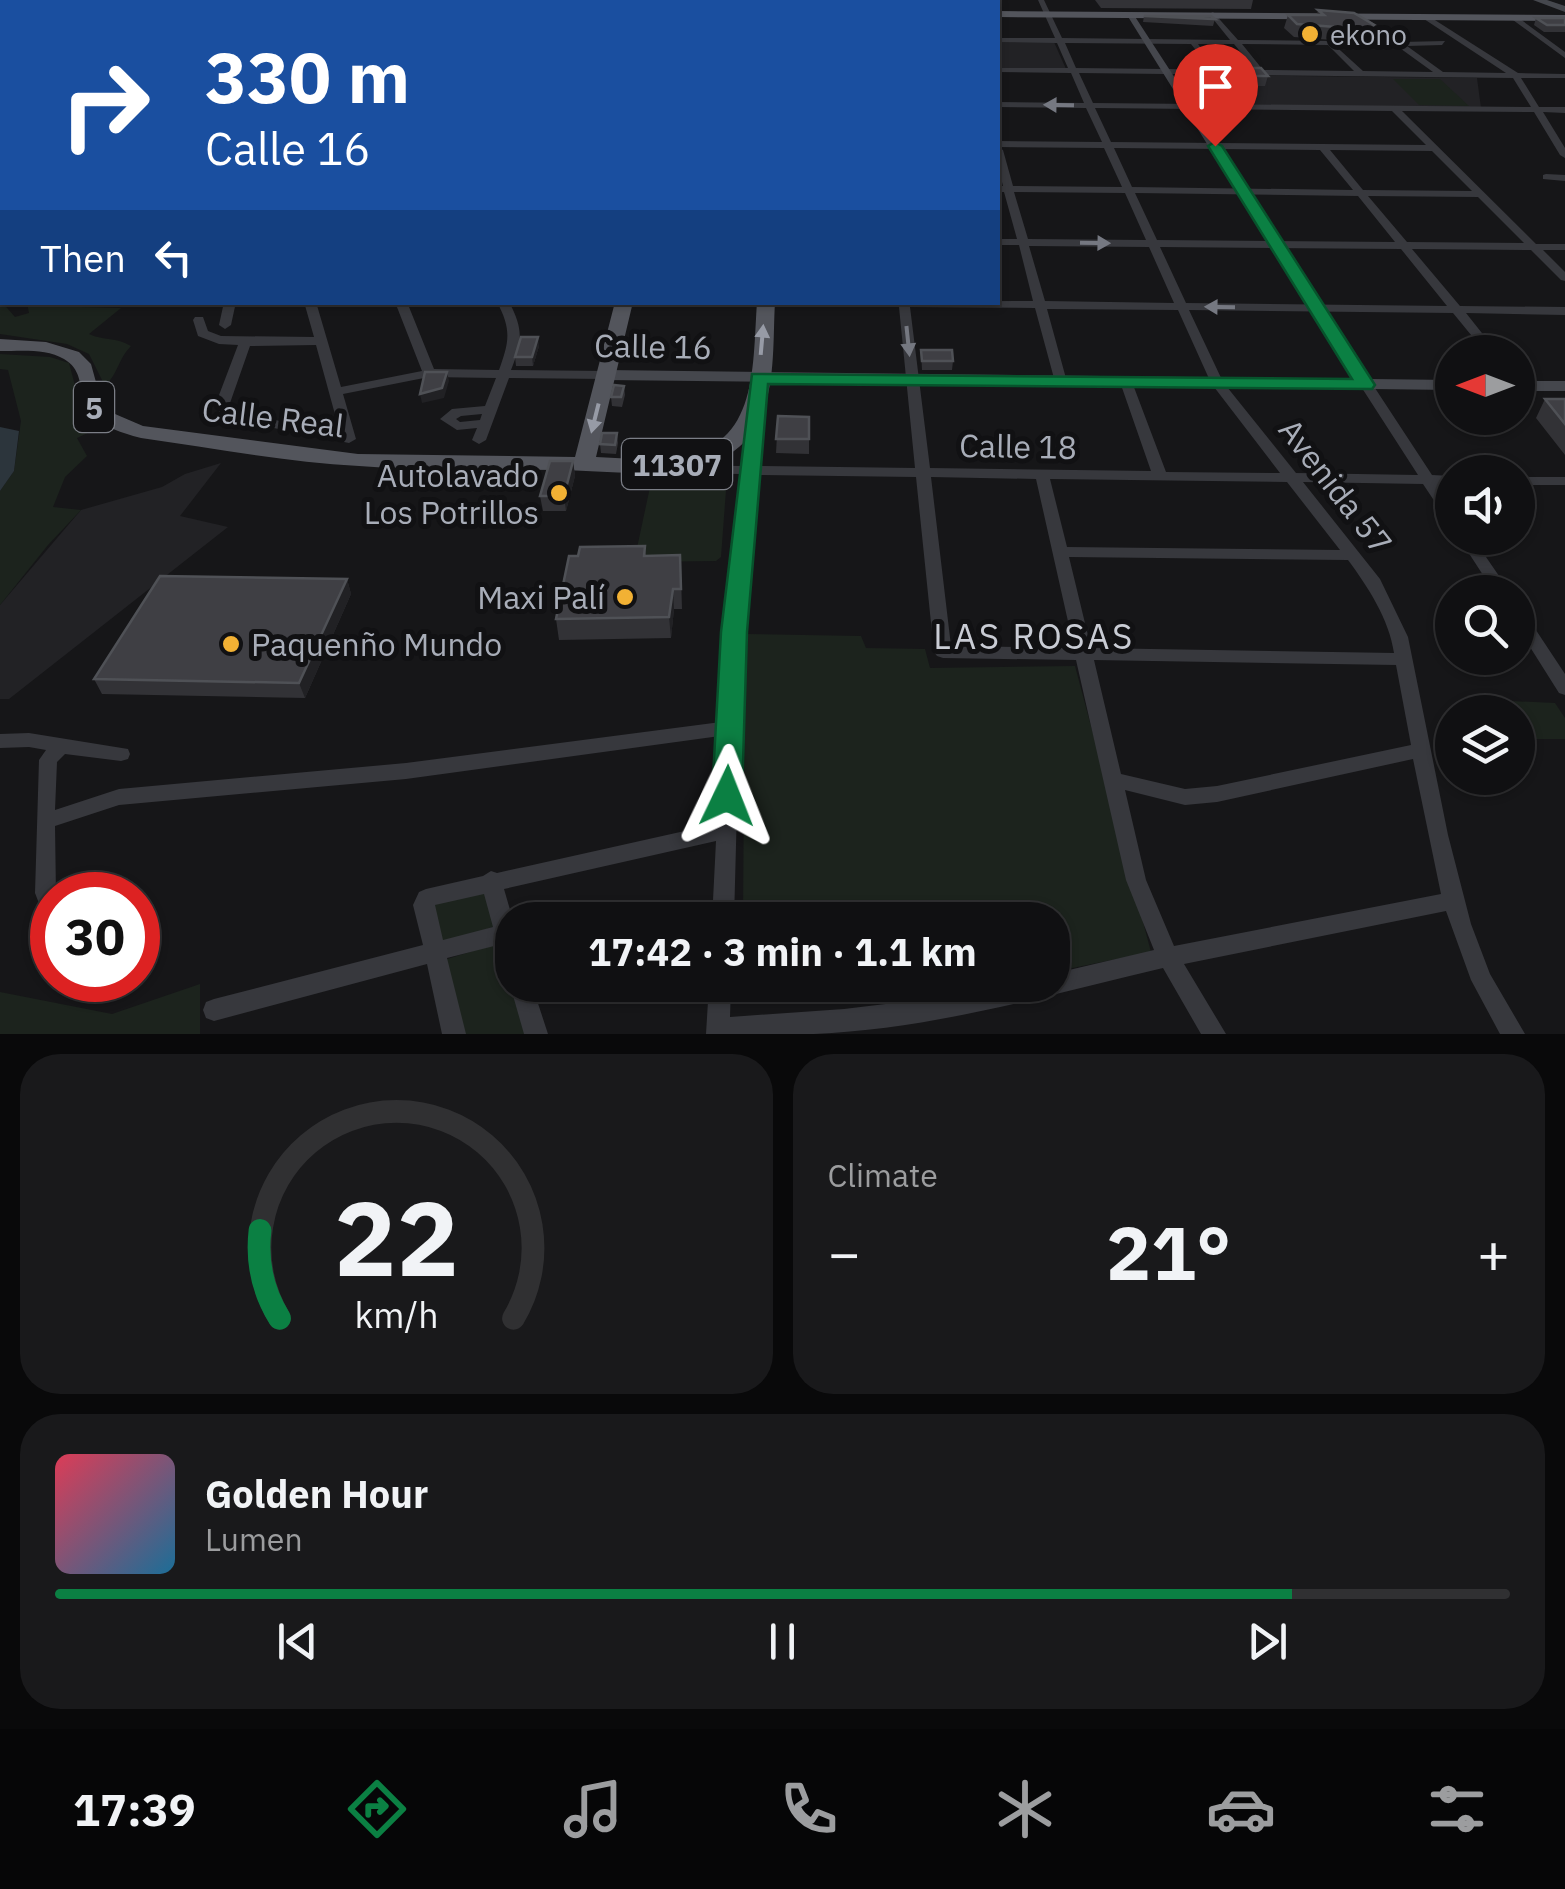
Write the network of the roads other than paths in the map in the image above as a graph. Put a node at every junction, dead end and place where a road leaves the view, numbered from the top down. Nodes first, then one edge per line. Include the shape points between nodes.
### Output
1 (1041, 0) edge
2 (1538, 0) edge
3 (1126, 7) edge
4 (1565, 9) edge
5 (1000, 14) edge
6 (1047, 14) junction
7 (1213, 14) junction
8 (1360, 16) junction
9 (1428, 17) junction
10 (1516, 18) junction
11 (1565, 18) edge
12 (1000, 40) edge
13 (1060, 40) junction
14 (1149, 41) junction
15 (1193, 42) junction
16 (1236, 42) junction
17 (1442, 43) dead end
18 (1366, 44) edge
19 (1399, 44) junction
20 (1565, 56) edge
21 (1206, 61) dead end
22 (1000, 70) edge
23 (1074, 71) junction
24 (1168, 72) junction
25 (1261, 73) junction
26 (1361, 74) junction
27 (1442, 74) junction
28 (1516, 75) junction
29 (1565, 76) edge
30 (1000, 104) edge
31 (1090, 106) junction
32 (1190, 106) junction
33 (1395, 109) junction
34 (1539, 110) junction
35 (1565, 110) edge
36 (1108, 145) junction
37 (1215, 146) junction
38 (1000, 147) edge
39 (1323, 147) junction
40 (1434, 148) junction
41 (1563, 151) edge
42 (1000, 164) edge
43 (1546, 177) dead end
44 (1565, 178) edge
45 (1003, 189) edge
46 (1128, 190) junction
47 (1244, 192) junction
48 (1360, 193) junction
49 (1480, 194) junction
50 (1000, 242) edge
51 (1023, 242) junction
52 (1152, 243) junction
53 (1277, 244) junction
54 (1404, 246) junction
55 (1534, 247) junction
56 (1565, 247) edge
57 (1565, 278) edge
58 (1000, 304) edge
59 (229, 305) edge
60 (311, 305) edge
61 (402, 305) edge
62 (504, 305) edge
63 (623, 305) edge
64 (766, 305) edge
65 (904, 305) edge
66 (1040, 305) junction
67 (1182, 306) junction
68 (1317, 308) junction
69 (1456, 310) junction
70 (1565, 311) edge
71 (199, 320) dead end
72 (225, 325) dead end
73 (1477, 335) edge
74 (322, 341) junction
75 (245, 342) junction
76 (0, 345) edge
77 (429, 373) junction
78 (504, 373) junction
79 (606, 375) junction
80 (759, 378) junction
81 (912, 380) junction
82 (1061, 382) junction
83 (1126, 382) junction
84 (1217, 383) junction
85 (1366, 385) junction
86 (1435, 386) edge
87 (1535, 386) edge
88 (1565, 386) edge
89 (334, 392) junction
90 (753, 417) junction
91 (479, 440) dead end
92 (584, 466) junction
93 (749, 472) junction
94 (922, 472) junction
95 (1042, 474) junction
96 (1160, 476) junction
97 (1291, 478) junction
98 (1428, 479) junction
99 (1435, 479) edge
100 (1535, 480) edge
101 (1565, 481) edge
102 (1435, 490) edge
103 (1060, 552) junction
104 (1352, 555) junction
105 (1535, 642) edge
106 (1082, 654) junction
107 (1404, 659) junction
108 (1565, 688) edge
109 (729, 728) junction
110 (0, 741) edge
111 (62, 746) junction
112 (1421, 750) junction
113 (121, 754) dead end
114 (1111, 780) junction
115 (45, 821) junction
116 (726, 830) junction
117 (45, 872) edge
118 (491, 880) junction
119 (1452, 901) junction
120 (497, 902) edge
121 (724, 902) edge
122 (495, 946) edge
123 (434, 953) junction
124 (1168, 957) junction
125 (1070, 980) edge
126 (527, 1002) edge
127 (720, 1002) edge
128 (964, 1002) edge
129 (214, 1010) dead end
130 (719, 1031) edge
131 (454, 1034) edge
132 (536, 1034) edge
133 (1214, 1034) edge
134 (1514, 1034) edge

1 - 6 street, Avenida 57
2 - 4 street
3 - 6 main road
3 - 7 main road
3 - 14 street
5 - 6 main road
6 - 13 street, Avenida 57
7 - 8 main road
7 - 16 street
8 - 9 main road
8 - 19 street
9 - 10 main road
9 - 28 street
10 - 11 main road
10 - 20 street
12 - 13 street
13 - 14 street
13 - 23 street, Avenida 57
14 - 15 street
14 - 24 street
15 - 16 street
15 - 21 street
16 - 25 street
16 - 26 street via 1330,43
17 - 19 street
18 - 19 street
19 - 27 street
22 - 23 street
23 - 24 street
23 - 31 street, Avenida 57
24 - 25 street
24 - 32 street
25 - 26 street
26 - 27 street
27 - 28 street
28 - 29 street
28 - 34 street
31 -> 30 street
31 - 32 street
31 - 36 street, Avenida 57
32 - 33 street
32 - 37 street
33 - 34 street
33 - 40 street
34 - 35 street
34 - 41 street
36 - 37 street
36 - 38 street
36 - 46 street, Avenida 57
37 - 39 street
37 - 47 street
39 - 40 street
39 - 48 street
40 - 49 street
42 - 45 street
43 - 44 street
45 - 46 street
45 - 51 street
46 - 47 street
46 - 52 street, Avenida 57
47 - 48 street
47 - 53 street
48 - 49 street
48 - 54 street
49 - 55 street
50 - 51 street
51 -> 52 street
51 - 66 street
52 - 53 street
52 - 67 street, Avenida 57
53 - 54 street
53 - 68 street
54 - 55 street
54 - 69 street
55 - 56 street
55 - 57 street
58 - 66 street
59 - 72 street
60 - 74 street
61 - 77 street
62 - 78 street via 516,333
63 - 79 main road
80 -> 64 main road, 11307
65 -> 81 street
66 - 67 street
66 - 82 street
68 -> 67 street
67 - 84 street, Avenida 57
68 - 69 street
68 - 85 street
69 - 70 street
69 - 73 street
71 - 75 street via 205,336
74 - 75 street
74 - 89 street
75 - 89 street via 223,403 226,413 348,438
76 - 92 main road, Calle Real / 5 via 71,355 80,362 98,415 140,432 358,460
77 - 78 street, Calle 16
77 - 89 street, Calle 16
78 - 79 street, Calle 16
78 - 91 street
79 - 80 street, Calle 16
79 -> 92 main road
80 - 81 street, Calle 16
80 - 90 main road, 11307
81 - 82 street, Calle 16
81 - 94 street
82 - 83 street, Calle 16
83 - 84 street, Calle 16
83 - 96 street
84 - 85 street, Calle 16
84 - 97 street, Avenida 57
85 - 86 street, Calle 16
85 - 98 street
87 - 88 street
90 - 92 main road, 11307 via 734,443 694,461
90 - 93 street
92 - 93 street, Calle 18
93 - 94 street, Calle 18
93 - 109 street
94 - 95 street, Calle 18
94 - 106 street via 940,648 948,654
95 - 96 street, Calle 18
95 - 103 street
96 - 97 street, Calle 18
97 - 98 street, Calle 18
97 - 104 street, Avenida 57
98 - 99 street, Calle 18
98 - 102 street
100 - 101 street
103 - 104 street
103 - 106 street
104 - 107 street, Avenida 57 via 1391,614
105 - 108 street
106 - 107 street
106 - 114 street
107 - 112 street, Avenida 57
109 - 115 street via 406,771 119,797
109 - 116 street
110 - 111 street
111 - 113 street
111 - 115 street via 48,760
112 - 114 street via 1217,794 1185,796
112 - 119 street, Avenida 57
114 - 124 street via 1136,880
115 - 117 street
116 - 118 street
116 - 121 street
118 - 120 street
118 - 123 street via 426,898
119 - 124 street
119 - 134 street, Avenida 57 via 1488,999
122 - 123 street
123 - 129 street
123 - 131 street
124 - 125 street
124 - 133 street
126 - 132 street
127 - 130 street
128 - 130 street via 877,1019

